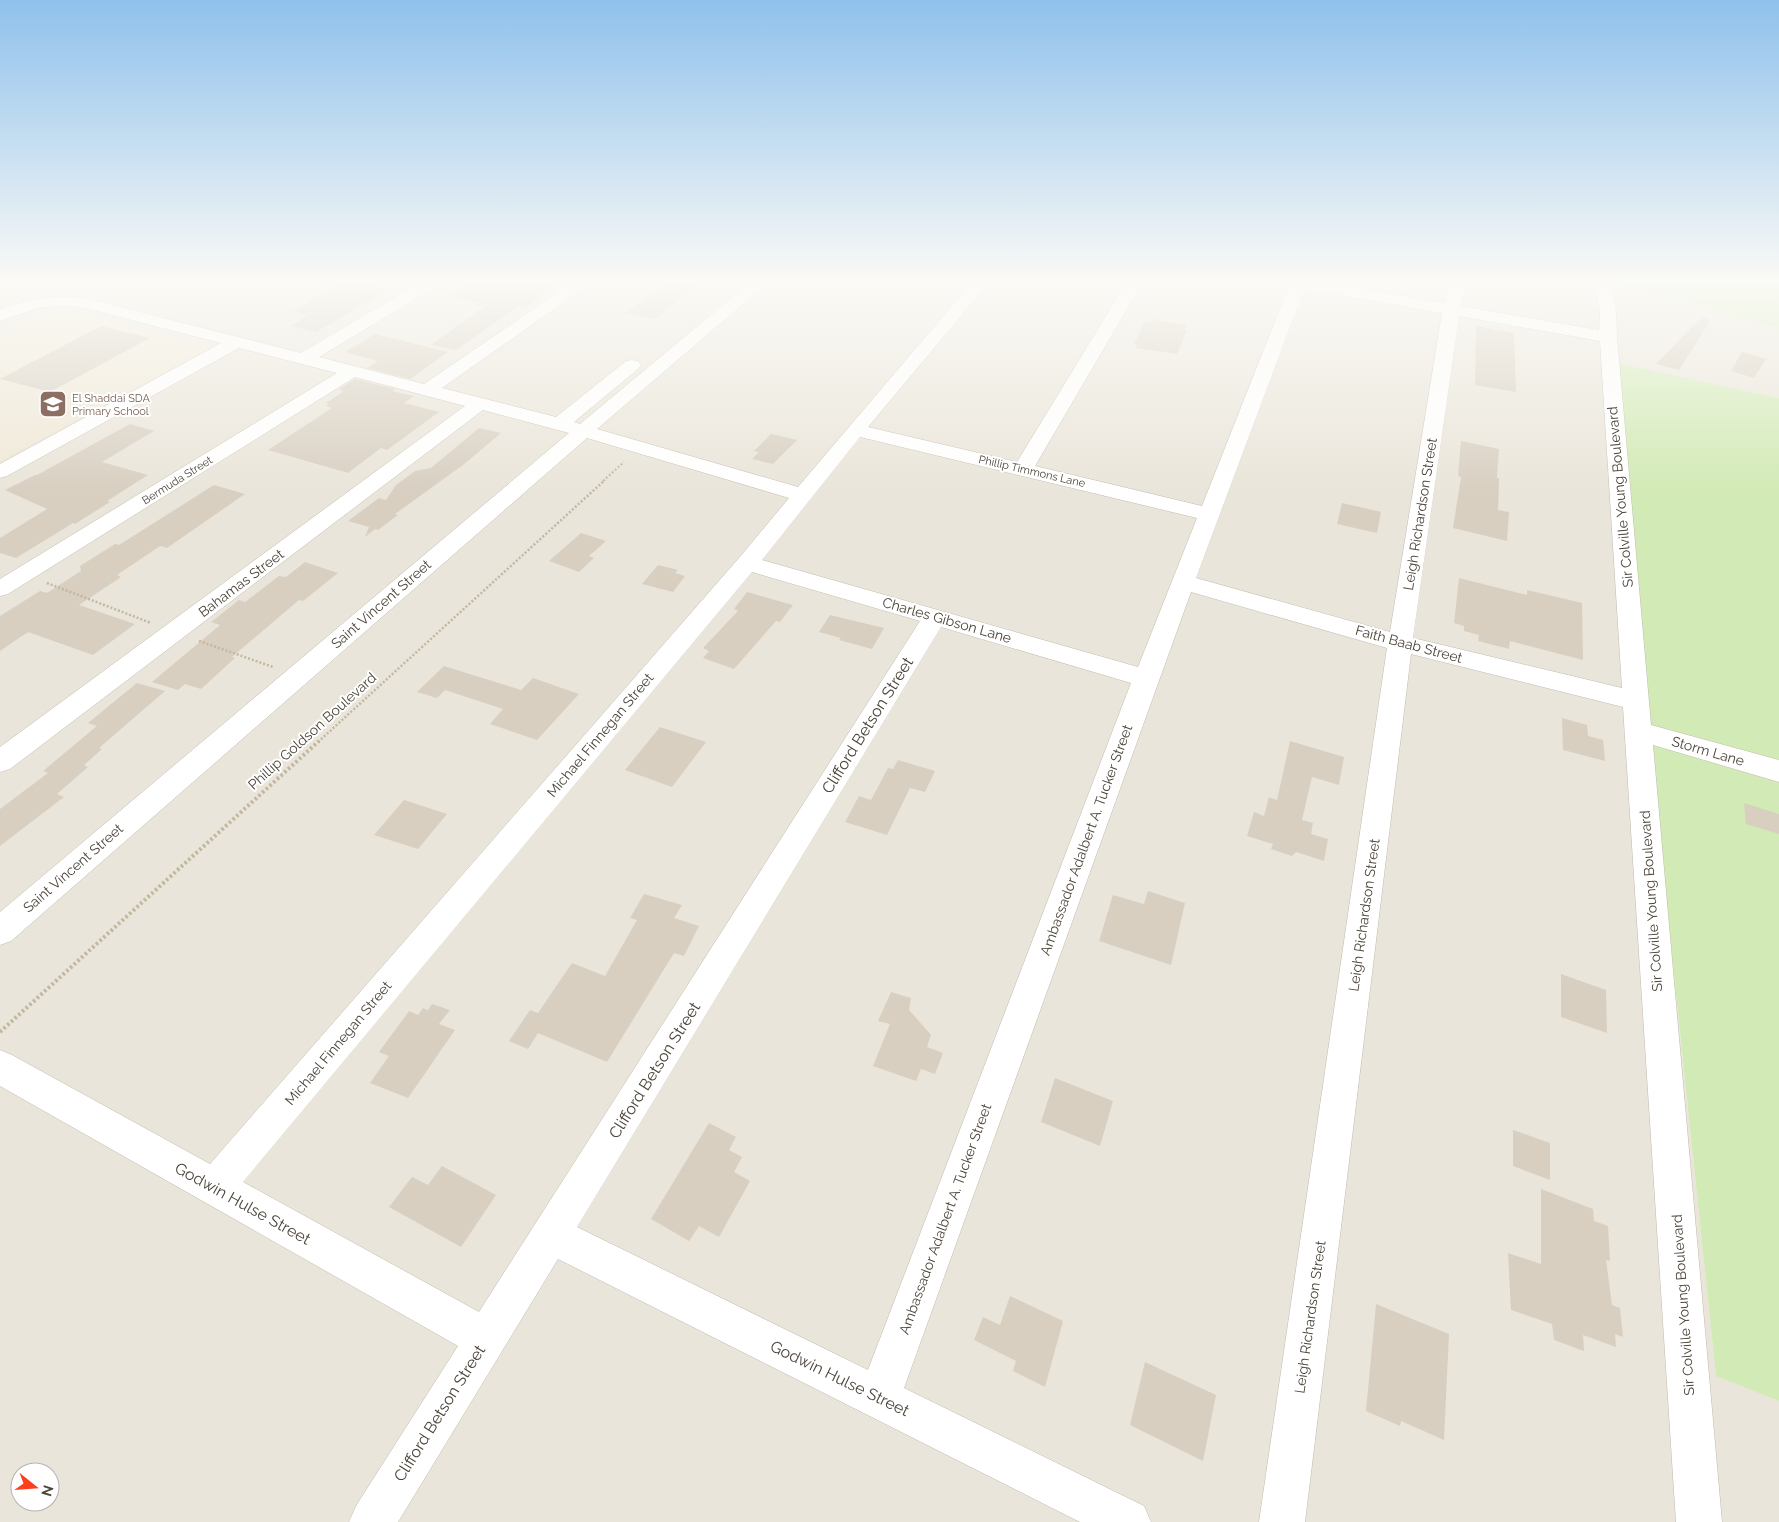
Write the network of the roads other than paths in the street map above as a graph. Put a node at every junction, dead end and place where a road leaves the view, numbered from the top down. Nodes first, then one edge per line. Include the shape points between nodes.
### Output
1 (221, 351) edge
2 (273, 351) edge
3 (316, 351) edge
4 (484, 351) edge
5 (670, 351) edge
6 (922, 351) edge
7 (1094, 351) edge
8 (1266, 351) edge
9 (1445, 351) edge
10 (1609, 351) edge
11 (645, 355) dead end
12 (303, 359) junction
13 (354, 371) junction
14 (429, 389) junction
15 (481, 403) junction
16 (571, 427) junction
17 (855, 430) junction
18 (1023, 469) junction
19 (0, 472) edge
20 (802, 495) junction
21 (1209, 514) junction
22 (747, 563) junction
23 (1183, 582) junction
24 (0, 589) edge
25 (935, 617) junction
26 (1400, 643) junction
27 (1146, 678) junction
28 (1637, 716) junction
29 (0, 762) edge
30 (1779, 771) edge
31 (0, 931) edge
32 (0, 1067) edge
33 (215, 1187) junction
34 (551, 1235) junction
35 (485, 1338) junction
36 (879, 1398) junction
37 (372, 1522) edge
38 (1128, 1522) edge
39 (1282, 1522) edge
40 (1700, 1522) edge

1 - 19 street
2 - 12 street
3 - 12 street
4 - 14 street
5 - 16 street, Saint Vincent Street
6 - 17 street, Michael Finnegan Street
7 - 18 street
8 - 21 street, Ambassador Adalbert A. Tucker Street
9 - 26 street, Leigh Richardson Street
10 - 28 street, Sir Colville Young Boulevard
11 - 16 street, Saint Vincent Street
12 - 13 street
13 - 14 street
13 - 24 street, Bermuda Street
14 - 15 street
15 - 16 street
15 - 29 street, Bahamas Street
16 - 20 street
16 - 31 street, Saint Vincent Street
17 - 18 street, Phillip Timmons Lane
17 - 20 street, Michael Finnegan Street
18 - 21 street, Phillip Timmons Lane
20 - 22 street, Michael Finnegan Street
21 - 23 street, Ambassador Adalbert A. Tucker Street
22 - 25 street, Charles Gibson Lane
22 - 33 street, Michael Finnegan Street
23 - 26 street, Faith Baab Street
23 - 27 street, Ambassador Adalbert A. Tucker Street
25 - 27 street, Charles Gibson Lane
25 - 34 street, Clifford Betson Street
26 - 28 street, Faith Baab Street
26 - 39 street, Leigh Richardson Street
27 - 36 street, Ambassador Adalbert A. Tucker Street
28 - 30 street, Storm Lane
28 - 40 street, Sir Colville Young Boulevard
32 - 33 street, Godwin Hulse Street
33 - 35 street, Godwin Hulse Street
34 - 35 street, Clifford Betson Street
34 - 36 street, Godwin Hulse Street
35 - 37 street, Clifford Betson Street
36 - 38 street, Godwin Hulse Street

